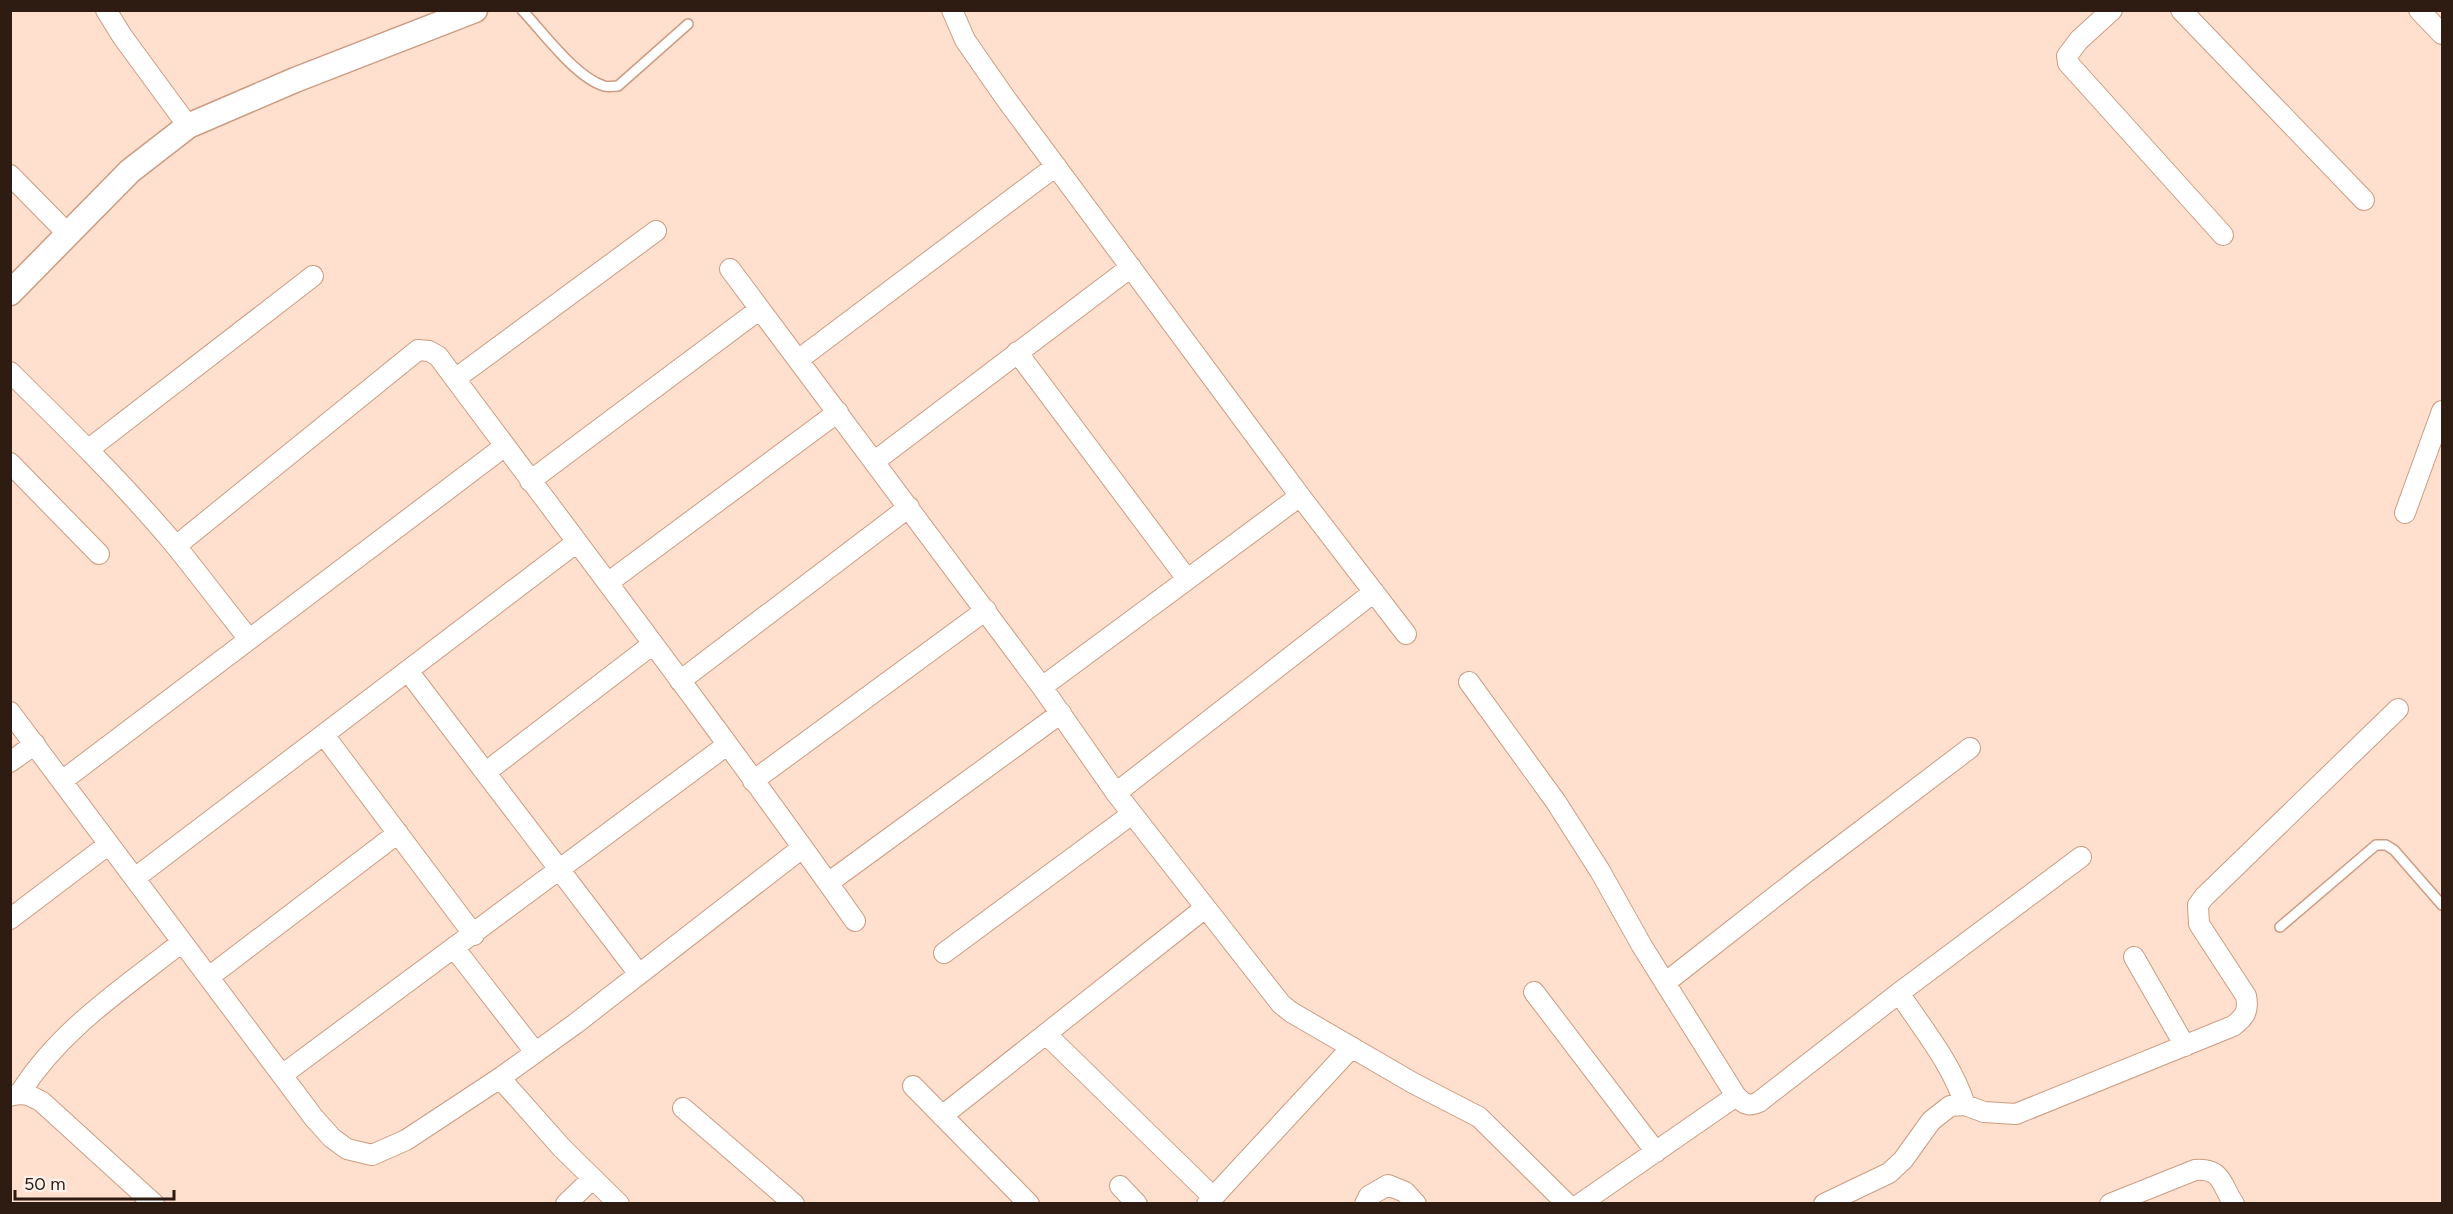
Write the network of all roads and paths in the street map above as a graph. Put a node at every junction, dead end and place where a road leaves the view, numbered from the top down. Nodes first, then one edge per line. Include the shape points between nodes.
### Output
1 (106, 10) edge
2 (475, 10) edge
3 (522, 10) edge
4 (952, 10) edge
5 (2112, 10) edge
6 (2181, 10) edge
7 (2419, 10) edge
8 (688, 24) dead end
9 (2442, 34) edge
10 (188, 126) junction
11 (1056, 166) junction
12 (10, 175) edge
13 (2364, 200) dead end
14 (656, 231) dead end
15 (67, 233) junction
16 (2223, 236) dead end
17 (1131, 267) junction
18 (730, 269) dead end
19 (313, 276) dead end
20 (10, 292) edge
21 (760, 309) junction
22 (1017, 352) junction
23 (798, 360) junction
24 (10, 372) edge
25 (456, 379) junction
26 (2442, 411) edge
27 (838, 412) junction
28 (505, 446) junction
29 (89, 449) junction
30 (875, 461) junction
31 (10, 463) edge
32 (530, 481) junction
33 (1300, 496) junction
34 (909, 507) junction
35 (2405, 513) dead end
36 (577, 542) junction
37 (176, 546) junction
38 (99, 554) dead end
39 (1187, 579) junction
40 (609, 582) junction
41 (1374, 592) junction
42 (986, 610) junction
43 (1406, 634) dead end
44 (249, 639) junction
45 (653, 644) junction
46 (408, 671) junction
47 (680, 681) junction
48 (1469, 682) dead end
49 (1042, 687) junction
50 (2398, 709) dead end
51 (10, 712) edge
52 (1061, 713) junction
53 (324, 735) junction
54 (35, 744) junction
55 (727, 745) junction
56 (1970, 748) dead end
57 (10, 762) edge
58 (486, 772) junction
59 (62, 781) junction
60 (753, 781) junction
61 (1116, 793) junction
62 (1132, 814) junction
63 (398, 833) junction
64 (109, 844) junction
65 (802, 848) junction
66 (2081, 857) dead end
67 (559, 871) junction
68 (135, 878) junction
69 (828, 883) junction
70 (2442, 905) edge
71 (1205, 908) junction
72 (10, 919) edge
73 (855, 921) dead end
74 (2280, 927) dead end
75 (474, 935) junction
76 (182, 942) junction
77 (455, 949) junction
78 (944, 953) dead end
79 (2134, 957) dead end
80 (639, 974) junction
81 (209, 977) junction
82 (1665, 983) junction
83 (1534, 992) dead end
84 (1899, 993) junction
85 (1046, 1034) junction
86 (2185, 1046) junction
87 (1352, 1047) junction
88 (535, 1052) junction
89 (282, 1076) junction
90 (500, 1078) junction
91 (913, 1086) dead end
92 (16, 1095) edge
93 (1736, 1096) junction
94 (1965, 1105) junction
95 (682, 1108) dead end
96 (942, 1116) junction
97 (1656, 1152) junction
98 (592, 1179) junction
99 (1120, 1186) dead end
100 (1210, 1200) edge
101 (1834, 1202) edge
102 (154, 1203) edge
103 (566, 1203) edge
104 (619, 1203) edge
105 (794, 1203) edge
106 (1029, 1203) edge
107 (1137, 1203) edge
108 (1365, 1203) edge
109 (1416, 1203) edge
110 (1567, 1203) edge
111 (1580, 1203) edge
112 (2110, 1203) edge
113 (2234, 1203) edge

1 - 10 street
2 - 10 street
3 - 8 lane via 572,64 605,87 618,86
4 - 11 street via 965,40
5 - 16 street via 2072,48 2068,63
6 - 13 street
7 - 9 street
10 - 15 street via 130,171
11 - 17 street
11 - 23 street
12 - 15 street
14 - 25 street
15 - 20 street
17 - 22 street
17 - 33 street
18 - 21 street
19 - 29 street
21 - 23 street
21 - 32 street
22 - 30 street
22 - 39 street
23 - 27 street
24 - 29 street
25 - 28 street
25 - 37 street via 438,356 418,350
26 - 35 street
27 - 30 street
27 - 40 street
28 - 32 street
28 - 44 street
29 - 37 street
30 - 34 street
31 - 38 street
32 - 36 street
33 - 39 street
33 - 41 street
34 - 42 street
34 - 47 street
36 - 40 street
36 - 46 street
37 - 44 street
39 - 49 street
40 - 45 street
41 - 43 street
41 - 61 street
42 - 49 street
42 - 60 street
44 - 59 street
45 - 47 street
45 - 58 street
46 - 53 street
46 - 58 street
47 - 55 street
48 - 82 street via 1557,802
49 - 52 street
50 - 86 street via 2198,905 2199,924 2246,996 2248,1007 2244,1018 2233,1026
51 - 54 street
52 - 61 street
52 - 69 street
53 - 63 street
53 - 68 street
54 - 57 street
54 - 59 street
55 - 60 street
55 - 67 street
56 - 82 street
58 - 67 street
59 - 64 street
60 - 65 street
61 - 62 street
62 - 71 street
62 - 78 street
63 - 75 street
63 - 81 street
64 - 68 street
64 - 72 street
65 - 69 street
65 - 80 street
66 - 84 street
67 - 75 street
67 - 80 street
68 - 76 street
69 - 73 street
70 - 74 lane via 2394,850 2376,845
71 - 85 street
71 - 87 street via 1281,1004
75 - 77 street
76 - 81 street
76 - 92 street via 67,1034
77 - 88 street
77 - 89 street
79 - 86 street
80 - 88 street
81 - 89 street
82 - 93 street
83 - 97 street
84 - 93 street via 1759,1102 1743,1103
84 - 94 street via 1953,1074
85 - 96 street
85 - 100 street
86 - 94 street via 2016,1114 1984,1112
87 - 100 street
87 - 110 street via 1479,1117
88 - 90 street
89 - 90 street via 332,1138 347,1149 372,1155 406,1140
90 - 98 street
91 - 96 street
92 - 102 street via 31,1095 42,1102
93 - 97 street
94 - 101 street via 1950,1106 1931,1121 1890,1173
95 - 105 street
96 - 106 street
97 - 111 street
98 - 103 street
98 - 104 street
99 - 107 street
108 - 109 street via 1374,1192 1388,1185
112 - 113 street via 2194,1170 2207,1169 2222,1181

